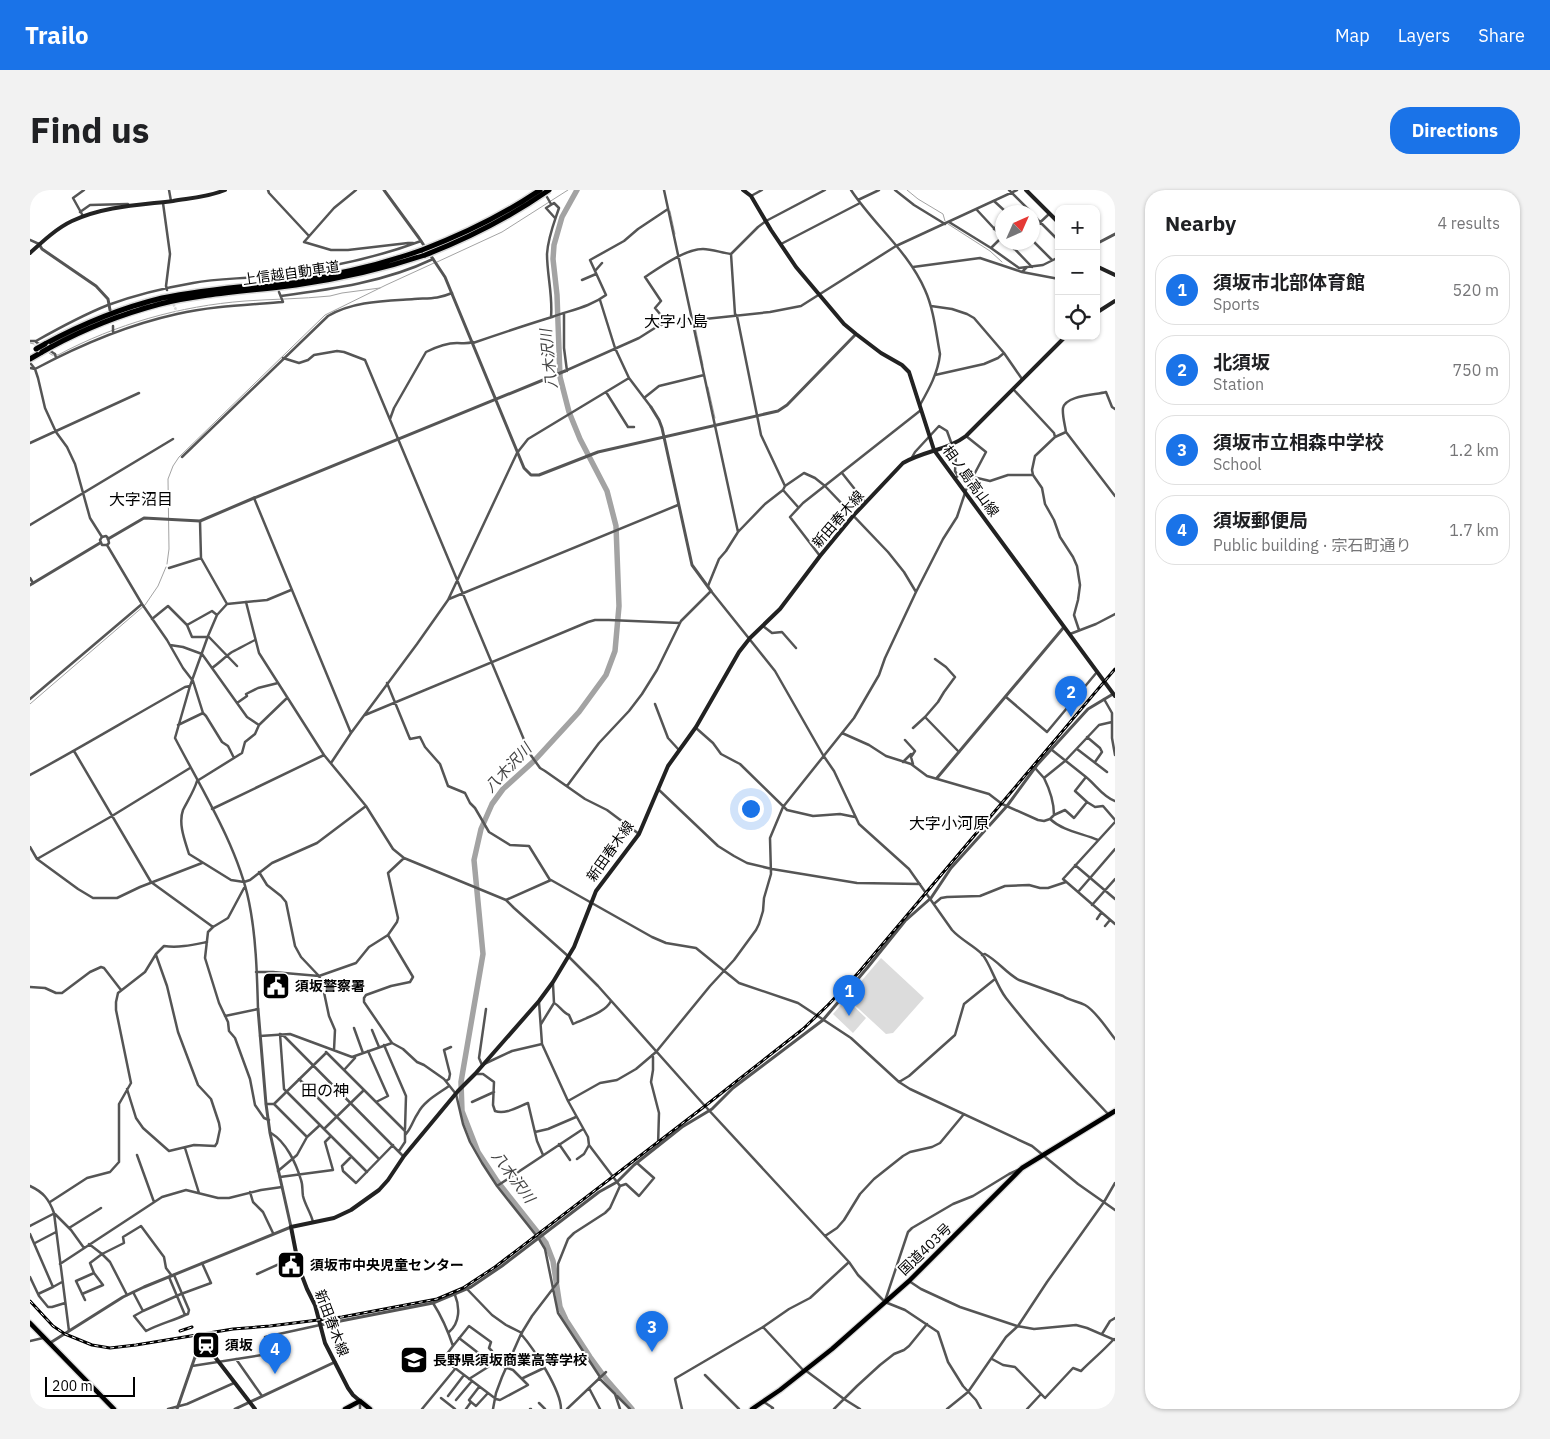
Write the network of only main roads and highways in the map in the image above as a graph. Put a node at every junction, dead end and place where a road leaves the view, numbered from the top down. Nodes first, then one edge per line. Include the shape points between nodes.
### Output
1 (225, 190) edge
2 (540, 190) edge
3 (549, 190) edge
4 (743, 190) edge
5 (1026, 190) edge
6 (1055, 219) edge
7 (424, 252) junction
8 (30, 253) edge
9 (1100, 268) edge
10 (1115, 275) edge
11 (1115, 300) edge
12 (1100, 309) edge
13 (1062, 340) edge
14 (30, 353) edge
15 (30, 362) edge
16 (934, 450) junction
17 (1114, 695) edge
18 (1115, 1111) edge
19 (30, 1323) edge
20 (210, 1354) road end
21 (360, 1401) junction
22 (114, 1409) edge
23 (255, 1409) edge
24 (345, 1409) edge
25 (370, 1409) edge
26 (752, 1409) edge

1 - 8 main road via 206,196 82,214
2 - 7 highway, 上信越自動車道, bridge via 478,226
3 - 7 highway, 上信越自動車道, bridge via 453,244
4 - 16 main road, 相ノ島高山線 via 751,196 796,267 844,324 909,372
5 - 6 main road
7 - 14 highway, 上信越自動車道, bridge via 301,280 160,299 105,316
7 - 15 highway, 上信越自動車道, bridge via 380,269 334,279 162,304 78,333
9 - 10 main road
11 - 12 main road
13 - 16 main road, 新田春木線 via 966,436 952,445
16 - 17 main road, 相ノ島高山線
16 - 21 main road, 新田春木線 via 903,462 853,516 782,606 739,652 696,727 668,766 639,834 596,891 574,947 539,1001 370,1198 334,1218 291,1227 299,1268 325,1343 348,1388
18 - 26 highway, 国道403号 via 1022,1168 909,1281 804,1371
19 - 22 highway
20 - 23 main road
21 - 24 highway
21 - 25 highway

